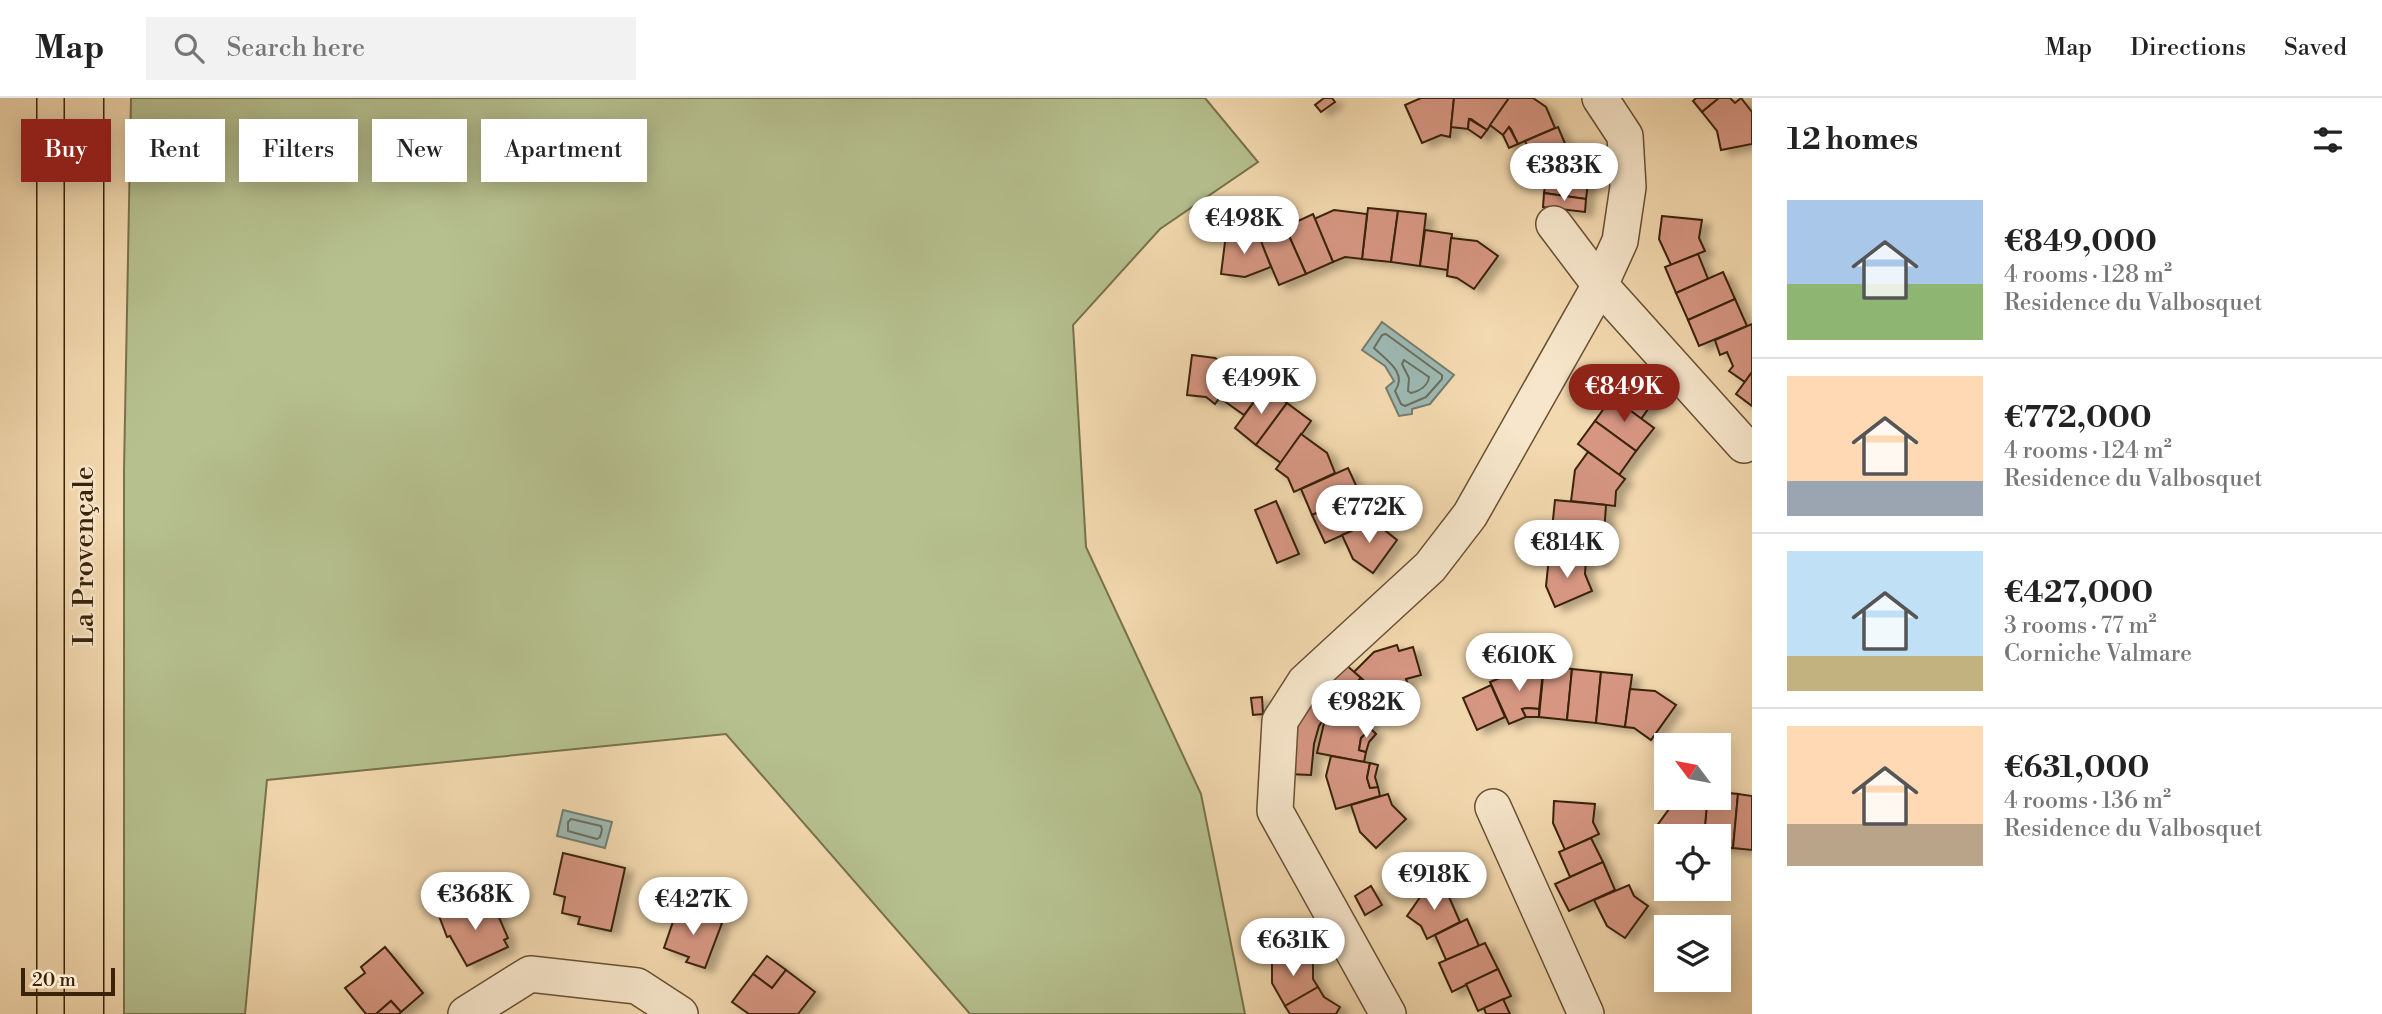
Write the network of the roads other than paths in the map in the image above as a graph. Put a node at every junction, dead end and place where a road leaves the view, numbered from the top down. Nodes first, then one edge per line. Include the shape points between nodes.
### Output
1 (17, 98) edge
2 (85, 98) edge
3 (1600, 98) edge
4 (1554, 224) dead end
5 (1600, 285) junction
6 (1744, 445) dead end
7 (1493, 807) dead end
8 (17, 1014) edge
9 (84, 1014) edge
10 (466, 1014) edge
11 (680, 1014) edge
12 (1388, 1014) edge
13 (1586, 1014) edge

1 - 8 highway
2 - 9 highway, La Provençale
3 - 5 street via 1625,136 1628,187 1620,240
4 - 5 street
5 - 6 street
5 - 12 street via 1470,515 1430,567 1305,682 1280,721 1275,811
7 - 13 street
10 - 11 street via 530,974 637,986

